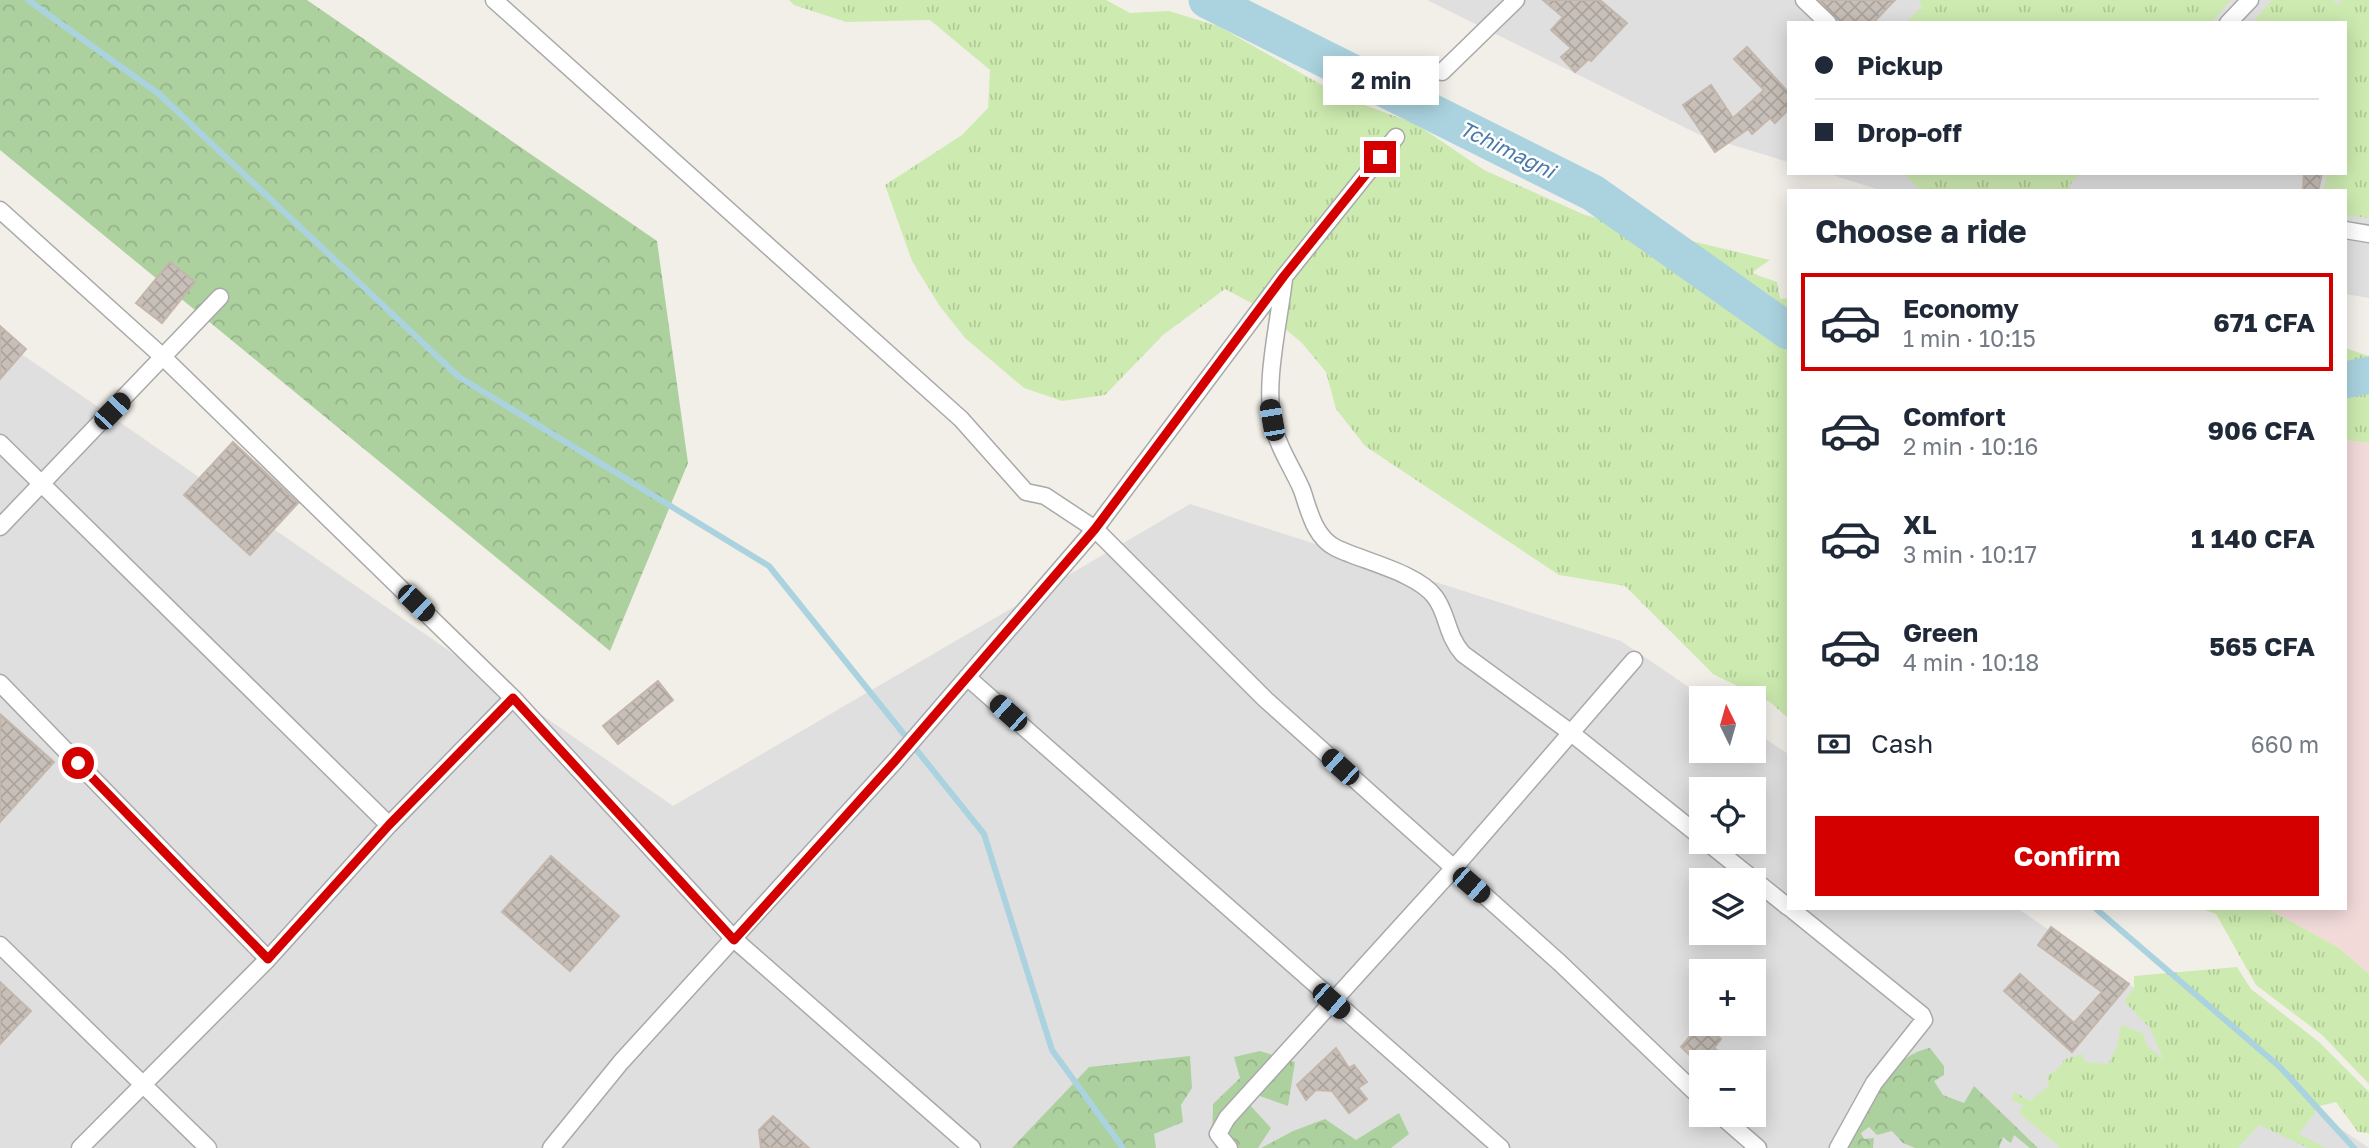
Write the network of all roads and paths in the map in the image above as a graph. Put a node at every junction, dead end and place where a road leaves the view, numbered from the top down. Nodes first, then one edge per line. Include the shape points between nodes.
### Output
1 (494, 0) edge
2 (1516, 0) edge
3 (1804, 0) edge
4 (2250, 0) edge
5 (1826, 21) edge
6 (2230, 21) edge
7 (1442, 72) dead end
8 (1396, 137) dead end
9 (0, 210) edge
10 (2347, 230) edge
11 (2369, 234) edge
12 (1284, 276) junction
13 (220, 297) dead end
14 (163, 357) junction
15 (0, 443) edge
16 (43, 483) junction
17 (0, 527) edge
18 (1095, 529) junction
19 (1634, 660) dead end
20 (967, 677) junction
21 (0, 683) edge
22 (513, 698) junction
23 (1570, 732) junction
24 (389, 825) junction
25 (1689, 827) edge
26 (1722, 854) edge
27 (1453, 869) junction
28 (1787, 906) edge
29 (1791, 910) edge
30 (734, 940) junction
31 (0, 945) edge
32 (268, 959) junction
33 (1331, 1001) junction
34 (142, 1084) junction
35 (1689, 1087) edge
36 (1734, 1127) edge
37 (80, 1148) edge
38 (208, 1148) edge
39 (551, 1148) edge
40 (972, 1148) edge
41 (1229, 1148) edge
42 (1502, 1148) edge
43 (1758, 1148) edge
44 (1838, 1148) edge

1 - 18 street via 961,419 1026,492 1045,496
2 - 7 street
3 - 5 street
4 - 6 street
8 - 12 street
9 - 14 street
10 - 11 street
12 - 18 street
12 - 23 street via 1270,406 1275,434 1292,464 1315,526 1332,546 1418,582 1436,597 1451,641 1463,654
13 - 14 street
14 - 16 street
14 - 22 street
15 - 16 street
16 - 17 street
16 - 24 street
18 - 20 street
18 - 27 street via 1265,699
19 - 23 street
20 - 30 street
20 - 33 street
21 - 32 street
22 - 24 street
22 - 30 street
23 - 25 street
23 - 27 street
24 - 32 street
26 - 28 street
27 - 33 street
27 - 35 street
29 - 44 street via 1924,1020 1874,1083
30 - 39 street via 621,1062
30 - 40 street
31 - 34 street
32 - 34 street
33 - 41 street via 1227,1118 1219,1134
33 - 42 street
34 - 37 street
34 - 38 street
36 - 43 street

